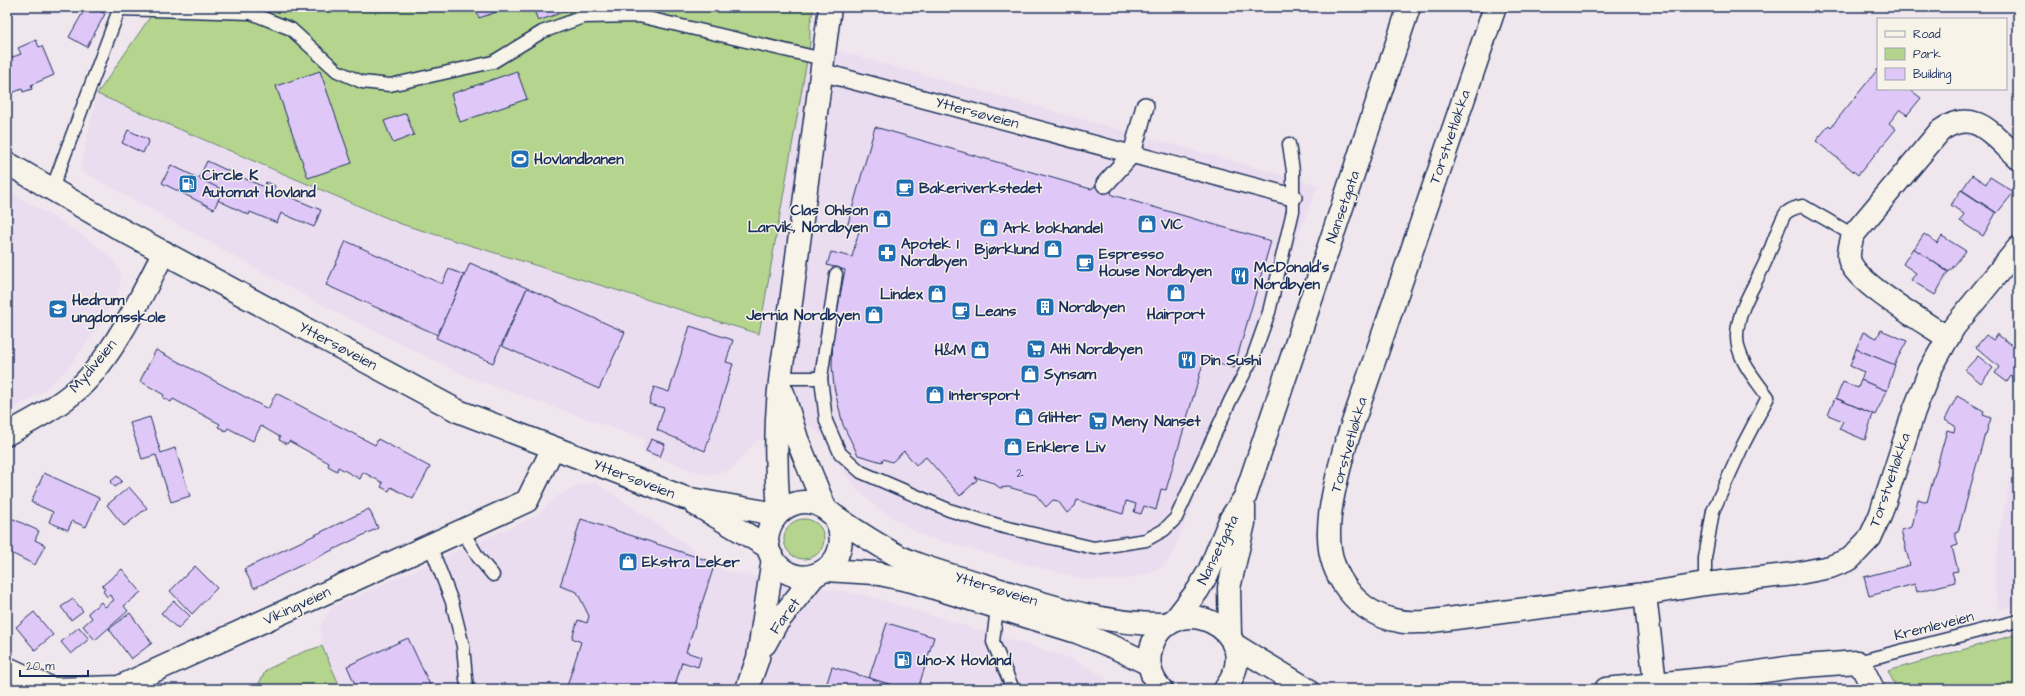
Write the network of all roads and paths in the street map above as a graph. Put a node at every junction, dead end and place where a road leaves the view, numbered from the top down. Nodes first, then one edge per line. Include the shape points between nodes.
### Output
1 (240, 7) edge
2 (830, 7) edge
3 (1409, 7) edge
4 (1494, 7) edge
5 (120, 8) edge
6 (251, 13) junction
7 (822, 65) junction
8 (1145, 106) dead end
9 (1289, 144) dead end
10 (1132, 154) junction
11 (2018, 158) edge
12 (7, 163) edge
13 (1105, 184) dead end
14 (52, 189) junction
15 (1293, 197) junction
16 (1853, 235) junction
17 (2018, 248) edge
18 (164, 252) junction
19 (836, 274) dead end
20 (1948, 338) junction
21 (779, 378) junction
22 (820, 378) junction
23 (7, 434) edge
24 (553, 448) junction
25 (1245, 497) junction
26 (685, 498) junction
27 (830, 512) junction
28 (777, 513) junction
29 (462, 530) junction
30 (430, 545) junction
31 (770, 552) junction
32 (820, 573) junction
33 (493, 575) dead end
34 (1706, 584) junction
35 (1645, 594) junction
36 (997, 607) junction
37 (2018, 621) edge
38 (1172, 622) junction
39 (1232, 640) junction
40 (758, 658) junction
41 (1857, 662) junction
42 (1150, 664) junction
43 (7, 668) edge
44 (1725, 683) edge
45 (1655, 684) junction
46 (1158, 688) edge
47 (467, 689) edge
48 (747, 689) edge
49 (1013, 689) edge
50 (1225, 689) edge
51 (1307, 689) edge
52 (1606, 689) edge
53 (1873, 689) edge

1 - 6 lane
2 - 7 street
3 - 25 street, Nansetgata
4 - 35 street, Torstvetløkka via 1345,446 1329,526 1331,556 1348,592 1375,613 1400,622 1424,622
5 - 6 lane
5 - 14 lane
6 - 7 lane via 291,29 338,71 362,82 390,85 494,62 542,32 583,17 639,16
7 - 10 street, Yttersøveien
7 - 21 street
8 - 10 street
9 - 15 lane
10 - 13 street
10 - 15 street, Yttersøveien
11 - 16 street via 1980,124 1959,121 1949,125 1940,131
12 - 14 street, Yttersøveien
14 - 18 street, Yttersøveien
15 - 22 lane via 1293,211 1269,312 1254,356 1231,399 1176,518 1164,530 1146,540 1094,548 1004,527 949,510 861,472 840,453 826,421
16 - 20 street via 1850,261 1856,273
16 - 34 lane via 1803,206 1785,214 1746,303 1737,335 1738,347 1744,361 1768,397 1713,511 1705,558
17 - 20 street, Torstvetløkka via 1954,326
18 - 23 street, Mydiveien via 132,315 104,357 79,388
18 - 24 street, Yttersøveien via 458,411
19 - 22 lane
20 - 34 street, Torstvetløkka via 1930,370 1914,410 1880,516 1870,538 1860,550 1850,559 1830,568
21 - 22 lane
21 - 27 street via 797,440
21 - 28 street via 775,447
24 - 26 street, Yttersøveien
24 - 29 street, Vikingveien via 527,501
25 - 38 street, Nansetgata via 1231,518 1209,571 1198,590
25 - 39 street, Nansetgata via 1244,523 1229,588
26 - 28 street, Yttersøveien
26 - 31 street, Yttersøveien
27 - 28 street via 814,503 801,502 789,505
27 - 32 street via 840,527 842,539 835,562
27 - 38 street, Yttersøveien via 881,546 921,565 1050,606 1109,620 1144,624
28 - 31 street via 768,534
29 - 30 street, Vikingveien
29 - 33 lane via 478,557
30 - 43 street, Vikingveien via 119,687 53,689
30 - 47 lane via 452,602 463,646
31 - 32 street via 781,568 791,574 803,576
31 - 40 street, Faret
32 - 36 street, Yttersøveien via 875,572
32 - 40 street, Faret via 776,624
34 - 35 street, Torstvetløkka
35 - 45 street
36 - 42 street, Yttersøveien via 1077,632
36 - 49 lane via 993,642
37 - 41 lane, Kremleveien
38 - 39 street, Yttersøveien via 1193,617 1206,618 1217,624
38 - 42 street, Nansetgata via 1153,641 1149,654
39 - 50 street, Nansetgata via 1236,669
39 - 51 street, Yttersøveien
40 - 48 street, Faret
41 - 44 street via 1792,667
41 - 53 street
42 - 46 street
44 - 45 street
45 - 52 street

